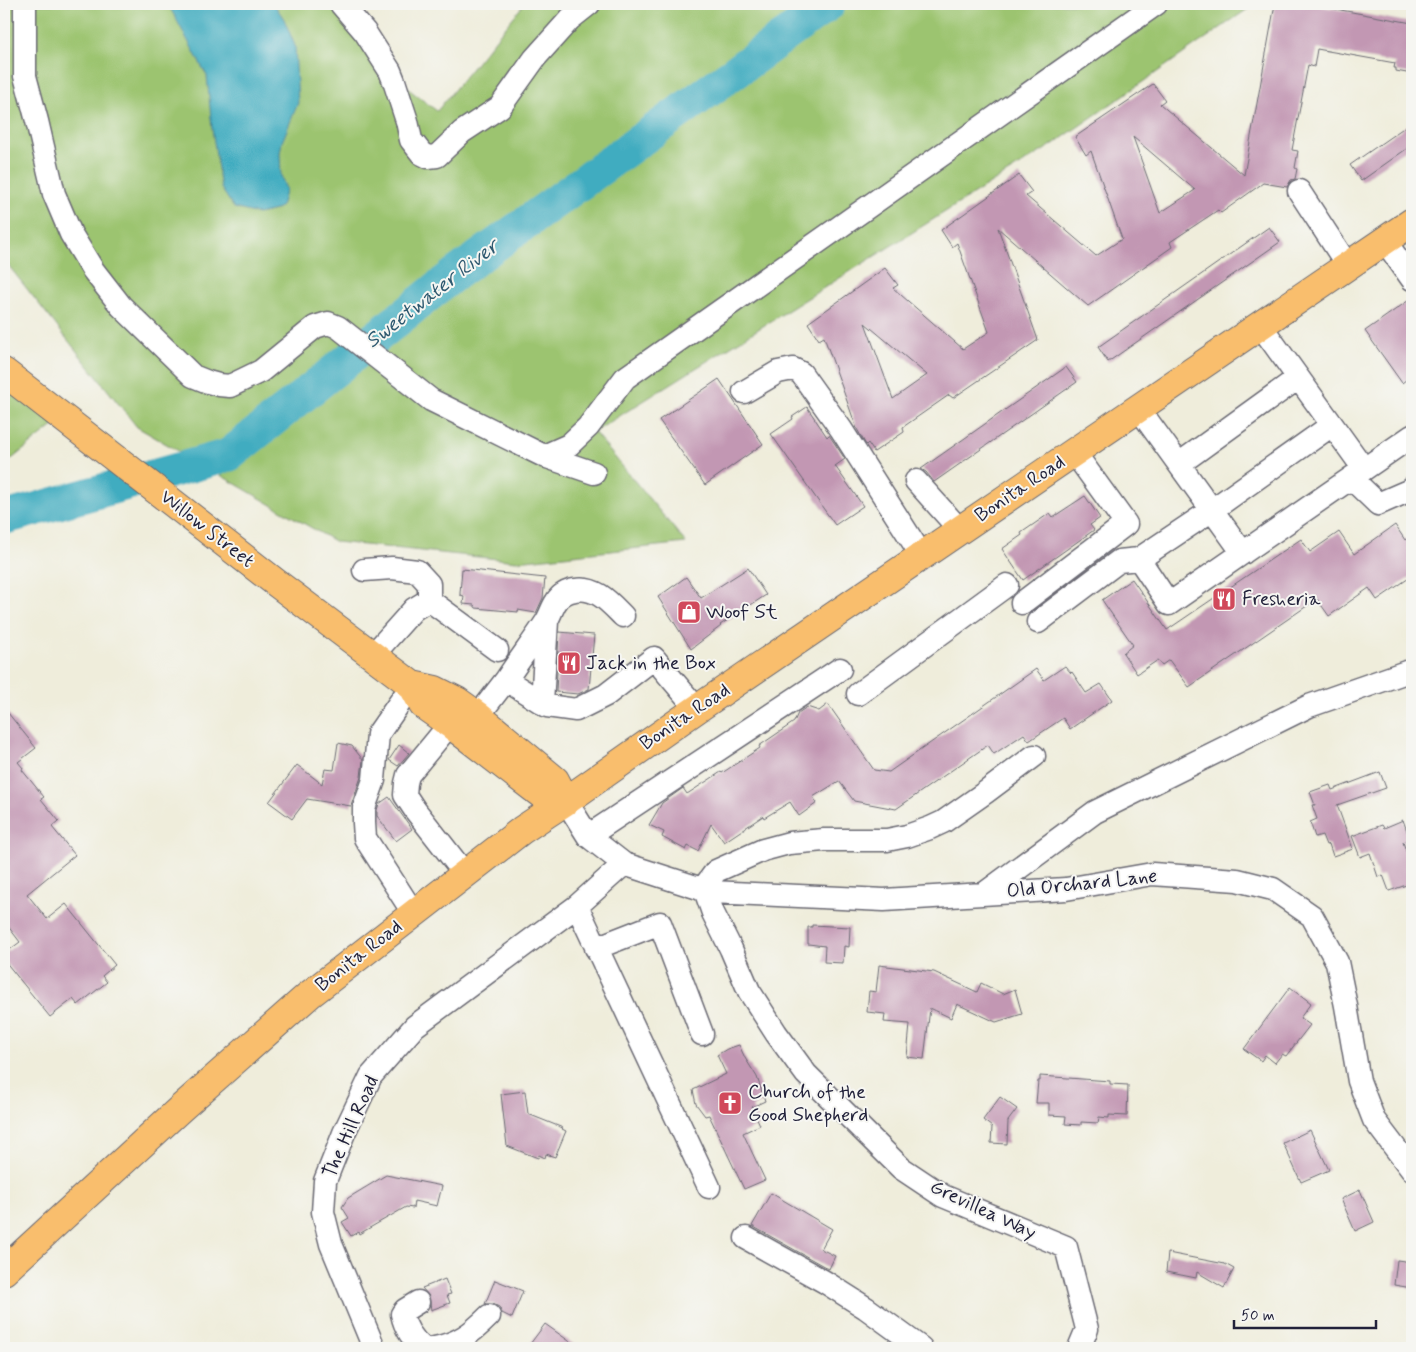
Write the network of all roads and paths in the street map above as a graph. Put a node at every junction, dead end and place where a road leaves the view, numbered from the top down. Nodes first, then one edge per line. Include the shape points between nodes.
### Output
1 (25, 4) edge
2 (341, 4) edge
3 (590, 4) edge
4 (1156, 4) edge
5 (1299, 191) dead end
6 (1403, 233) edge
7 (1348, 266) junction
8 (1412, 279) edge
9 (1261, 326) junction
10 (4, 372) edge
11 (1298, 378) junction
12 (744, 392) dead end
13 (1138, 409) junction
14 (1332, 425) junction
15 (1412, 436) edge
16 (1074, 452) junction
17 (544, 456) junction
18 (1179, 464) junction
19 (594, 473) dead end
20 (1357, 474) junction
21 (916, 481) dead end
22 (1412, 488) edge
23 (1212, 510) junction
24 (960, 530) junction
25 (1243, 553) junction
26 (922, 556) junction
27 (1139, 559) junction
28 (364, 570) dead end
29 (1007, 585) dead end
30 (429, 600) junction
31 (1022, 603) dead end
32 (623, 616) dead end
33 (547, 620) junction
34 (1038, 622) dead end
35 (497, 650) dead end
36 (372, 656) junction
37 (840, 669) dead end
38 (1412, 670) edge
39 (506, 680) junction
40 (412, 685) junction
41 (858, 694) dead end
42 (542, 703) junction
43 (697, 709) junction
44 (478, 716) junction
45 (450, 724) junction
46 (1034, 756) dead end
47 (374, 780) junction
48 (406, 787) junction
49 (566, 801) junction
50 (588, 836) junction
51 (624, 864) junction
52 (465, 874) junction
53 (703, 890) junction
54 (985, 893) junction
55 (577, 906) junction
56 (414, 914) junction
57 (596, 948) junction
58 (702, 1034) dead end
59 (1412, 1170) edge
60 (709, 1187) dead end
61 (746, 1238) dead end
62 (4, 1271) edge
63 (418, 1302) dead end
64 (489, 1316) dead end
65 (374, 1348) edge
66 (424, 1348) edge
67 (434, 1348) edge
68 (921, 1348) edge
69 (1079, 1348) edge

1 - 17 street via 26,76 54,194 70,234 121,306 193,376 230,386 260,371 315,327 328,323 338,327 432,400
2 - 3 street via 366,32 390,71 411,140 428,157 437,156 462,132 500,107 534,58 570,19
4 - 17 street via 625,378 588,427 569,445
5 - 7 street
6 - 7 main road, Bonita Road
6 - 8 street
7 - 9 main road, Bonita Road
9 - 11 street
9 - 13 main road, Bonita Road
10 - 36 main road, Willow Street
11 - 14 street
11 - 18 street
12 - 26 street via 778,372 793,369 801,373
13 - 16 main road, Bonita Road
13 - 18 street
14 - 20 street
14 - 23 street
15 - 20 street
16 - 24 main road, Bonita Road
16 - 31 street via 1126,524
17 - 19 street
18 - 23 street
20 - 22 street via 1378,504
20 - 25 street
21 - 24 street
23 - 25 street
23 - 27 street
24 - 26 main road, Bonita Road
25 - 27 street via 1169,604
26 - 43 main road, Bonita Road
27 - 34 street via 1119,561
28 - 30 street via 392,568 417,571 429,584
29 - 41 street
30 - 35 street
30 - 36 street via 414,610
32 - 33 street via 605,598 591,590 579,589 566,592
33 - 39 street
33 - 42 street
36 - 40 main road, Willow Street
37 - 50 street
38 - 54 street, Old Orchard Lane via 1309,706 1095,812
39 - 42 street
39 - 44 street
40 - 44 main road, Willow Street via 435,690
40 - 45 main road, Willow Street via 423,705
40 - 47 street via 378,734
42 - 43 street via 576,710 606,695 654,658
43 - 49 main road, Bonita Road
44 - 49 main road, Willow Street via 555,780
45 - 48 street via 408,775
45 - 49 main road, Willow Street via 541,794
46 - 53 street via 930,828 887,840 824,840 781,845 716,871
47 - 48 street
47 - 56 street via 364,808 365,838
48 - 52 street via 405,795 415,810
49 - 50 street, Old Orchard Lane
49 - 52 main road, Bonita Road
50 - 51 street, Old Orchard Lane
51 - 53 street, Old Orchard Lane
51 - 55 street, The Hill Road
52 - 56 main road, Bonita Road
53 - 54 street, Old Orchard Lane via 884,900
53 - 69 street, Grevillea Way via 749,991 776,1033 806,1074 900,1168 944,1196 1066,1247 1087,1329
54 - 59 street, Old Orchard Lane via 1066,889 1152,874 1236,880 1273,889 1312,916 1337,962 1359,1081 1374,1120
55 - 57 street
55 - 65 street, The Hill Road via 415,1026 371,1076 344,1133 325,1181 322,1212 331,1244
56 - 62 main road, Bonita Road via 309,995
57 - 58 street via 660,922
57 - 60 street
61 - 68 street via 825,1282
63 - 66 street via 402,1314 414,1341
64 - 67 street via 473,1332

